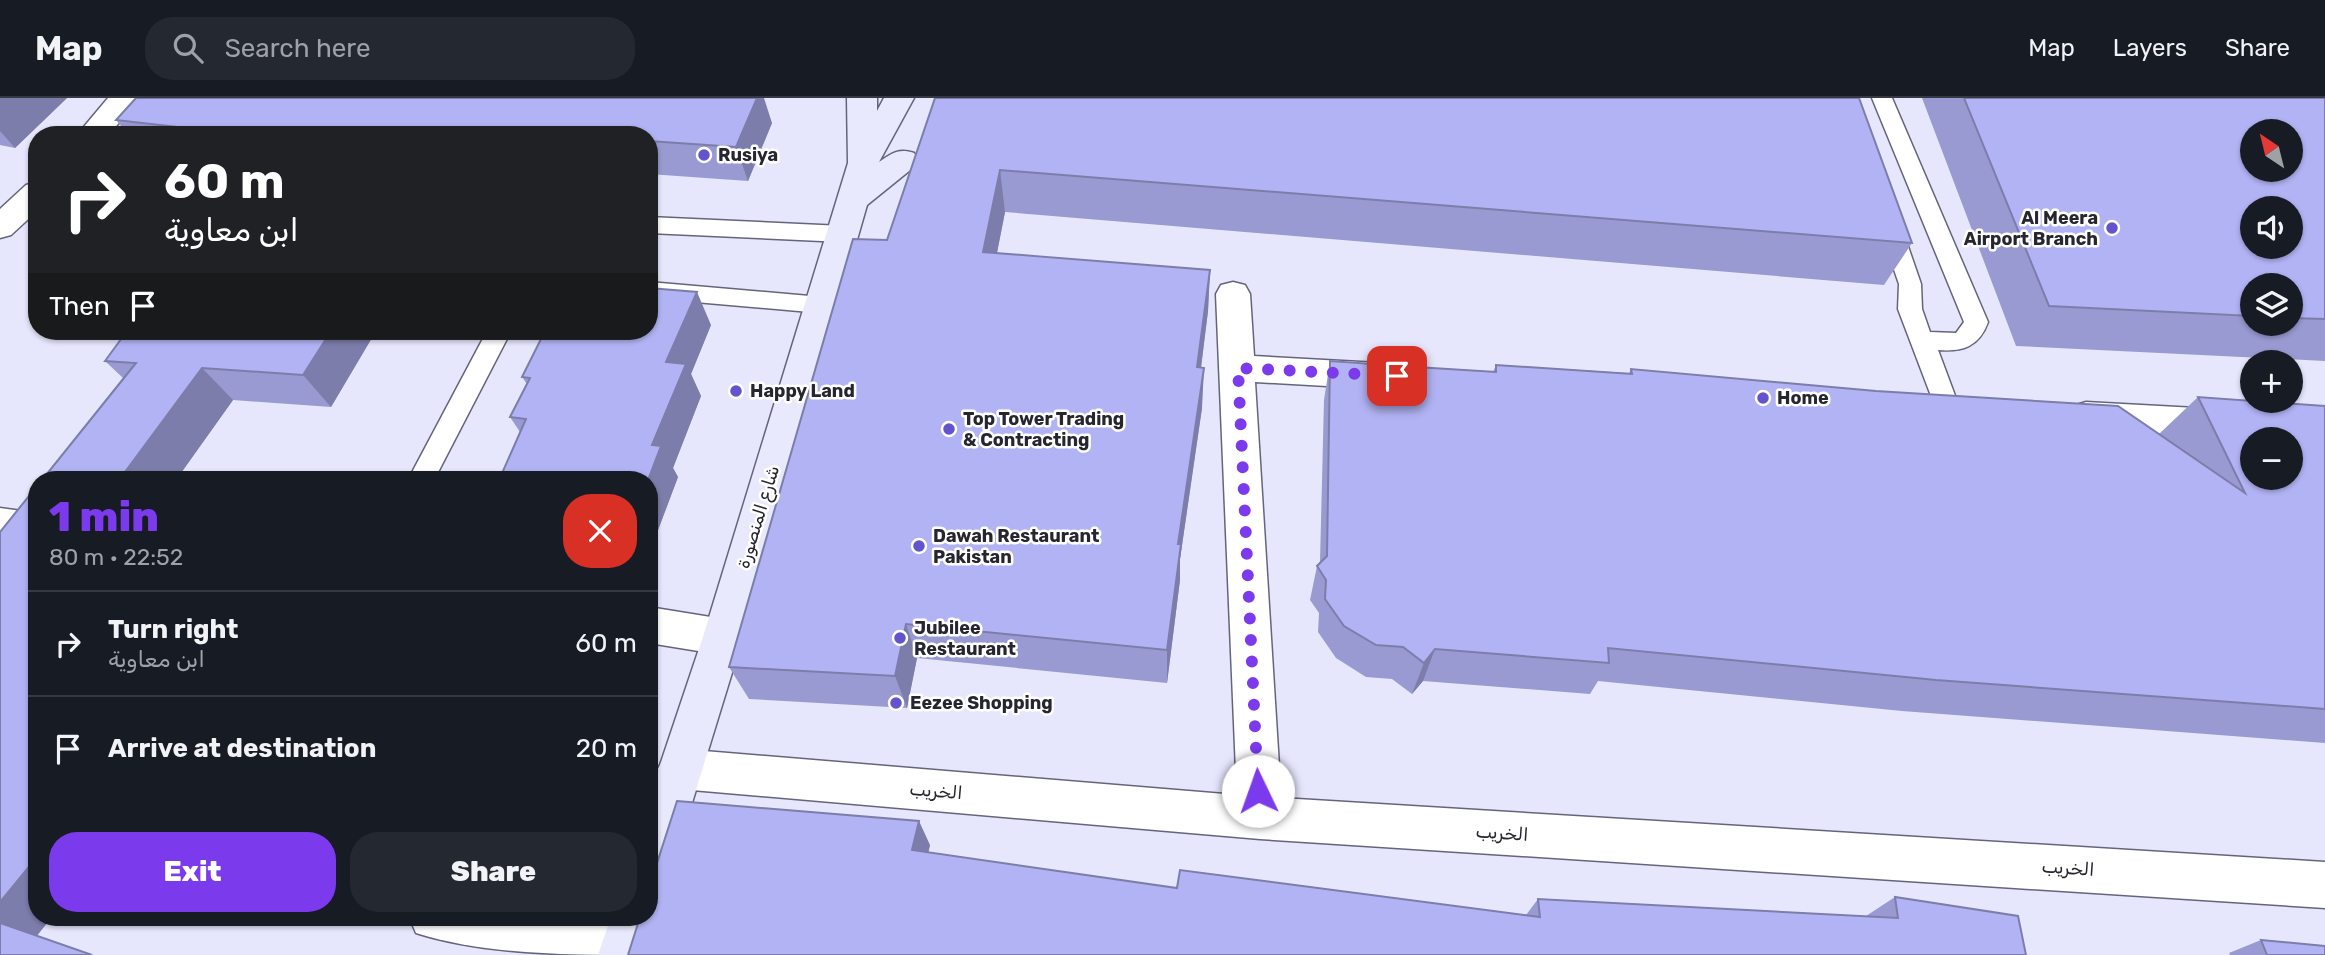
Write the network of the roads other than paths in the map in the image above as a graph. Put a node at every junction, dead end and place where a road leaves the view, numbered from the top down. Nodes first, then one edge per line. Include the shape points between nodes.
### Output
1 (124, 98) edge
2 (862, 98) edge
3 (899, 98) edge
4 (1882, 98) edge
5 (100, 126) edge
6 (903, 160) dead end
7 (853, 199) junction
8 (1881, 200) edge
9 (658, 224) edge
10 (1910, 284) joint
11 (658, 291) edge
12 (1233, 293) dead end
13 (821, 305) junction
14 (494, 340) edge
15 (1934, 341) junction
16 (1238, 368) junction
17 (1411, 377) edge
18 (1907, 406) edge
19 (1962, 409) joint
20 (2060, 415) edge
21 (2325, 429) edge
22 (426, 471) edge
23 (0, 524) edge
24 (28, 528) edge
25 (658, 626) edge
26 (723, 637) junction
27 (680, 769) junction
28 (1260, 818) junction
29 (658, 839) edge
30 (2325, 885) edge
31 (484, 926) edge
32 (627, 939) edge

1 - 5 street
2 - 7 main road, شارع المنصورة
3 - 7 main road, شارع المنصورة
4 - 15 lane via 1976,322 1968,339
6 - 7 main road
7 - 9 lane
7 - 13 main road, شارع المنصورة
8 - 10 lane
10 - 15 lane via 1910,309
11 - 13 lane
12 - 16 street
13 - 26 main road, شارع المنصورة
14 - 22 lane
15 - 19 lane
16 - 17 street
16 - 28 street
18 - 19 street
20 - 21 street
23 - 24 street
25 - 26 street
26 - 27 main road, شارع المنصورة
27 - 28 street, الخريب
27 - 29 main road, شارع المنصورة
28 - 30 street, الخريب
31 - 32 street via 554,938

